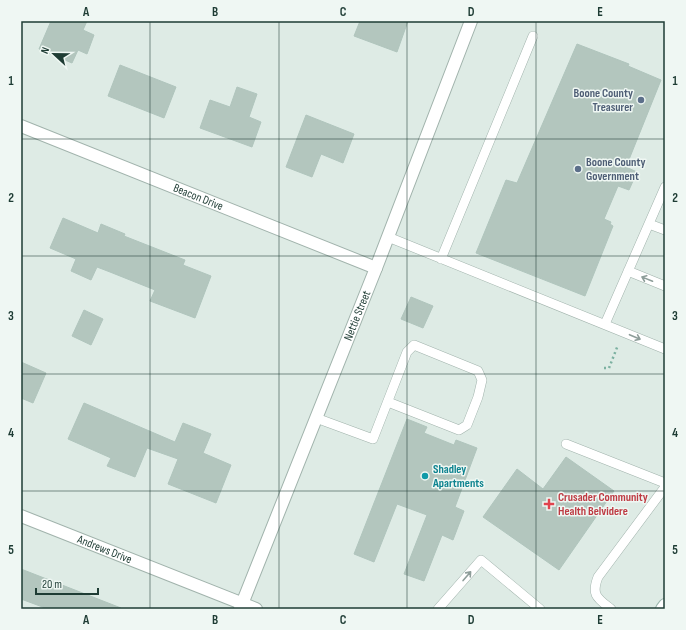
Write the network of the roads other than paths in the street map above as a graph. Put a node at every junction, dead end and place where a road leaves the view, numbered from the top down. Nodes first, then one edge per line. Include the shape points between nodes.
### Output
1 (471, 21) edge
2 (533, 36) dead end
3 (21, 126) edge
4 (665, 187) edge
5 (649, 224) junction
6 (665, 230) edge
7 (388, 237) junction
8 (441, 258) junction
9 (376, 268) junction
10 (628, 271) junction
11 (665, 286) edge
12 (605, 324) junction
13 (665, 349) edge
14 (388, 402) junction
15 (316, 418) junction
16 (566, 444) dead end
17 (665, 483) edge
18 (665, 487) edge
19 (21, 516) edge
20 (665, 605) edge
21 (241, 606) edge
22 (442, 608) edge
23 (256, 609) edge
24 (540, 609) edge
25 (611, 609) edge
26 (662, 609) edge

1 - 7 street, Nettie Street
2 - 8 lane
3 - 9 street, Beacon Drive
4 - 5 lane
5 - 6 lane
5 - 10 lane
7 - 8 lane
7 - 9 street, Nettie Street
8 - 12 lane
9 - 15 street, Nettie Street
11 -> 10 lane
10 - 12 lane
12 -> 13 lane
14 - 14 lane via 407,352 414,345 478,371 482,380 467,425 459,430
14 - 15 lane via 373,439
15 - 21 street, Nettie Street
16 - 17 lane
18 - 25 lane via 598,577 595,592 601,602
19 - 21 street, Andrews Drive
20 - 26 street
21 - 23 street, Andrews Drive
22 -> 24 lane via 481,560

